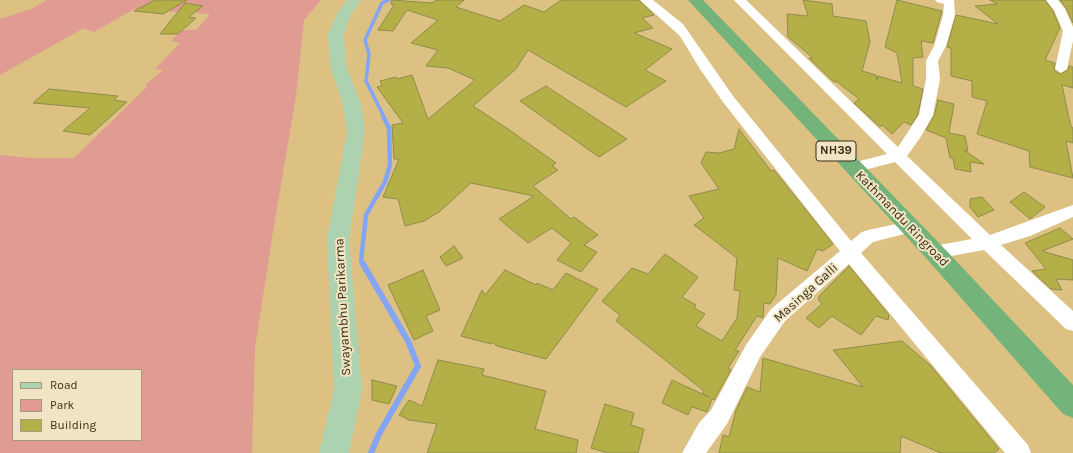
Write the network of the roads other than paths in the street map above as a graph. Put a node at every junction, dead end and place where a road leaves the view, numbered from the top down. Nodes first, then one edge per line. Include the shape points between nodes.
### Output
1 (354, 0) edge
2 (646, 0) edge
3 (695, 0) edge
4 (740, 0) edge
5 (1052, 0) edge
6 (947, 1) edge
7 (1061, 69) dead end
8 (899, 156) junction
9 (853, 168) junction
10 (1073, 212) edge
11 (910, 227) junction
12 (987, 243) junction
13 (850, 252) junction
14 (934, 252) junction
15 (1073, 323) edge
16 (1073, 405) edge
17 (334, 453) edge
18 (693, 453) edge
19 (1020, 453) edge

1 - 17 main road, Swayambhu Parikarma via 343,16 336,34 338,66 352,104 356,132 338,239 348,390
2 - 13 street via 685,34 728,99
3 - 9 highway, Kathmandu Ringroad / NH39
4 - 8 street
5 - 7 street via 1060,9 1069,31
6 - 8 street via 946,26 932,61 933,79 926,115
8 - 9 street
8 - 12 street
9 - 11 highway, Kathmandu Ringroad / NH39
10 - 12 street via 1064,213 1032,228
11 - 13 street, Masinga Galli via 868,238
11 - 14 highway, Kathmandu Ringroad / NH39
12 - 14 street
12 - 15 street
13 - 18 street, Masinga Galli via 778,315 753,351 719,417
13 - 19 street
14 - 16 highway, Kathmandu Ringroad / NH39

